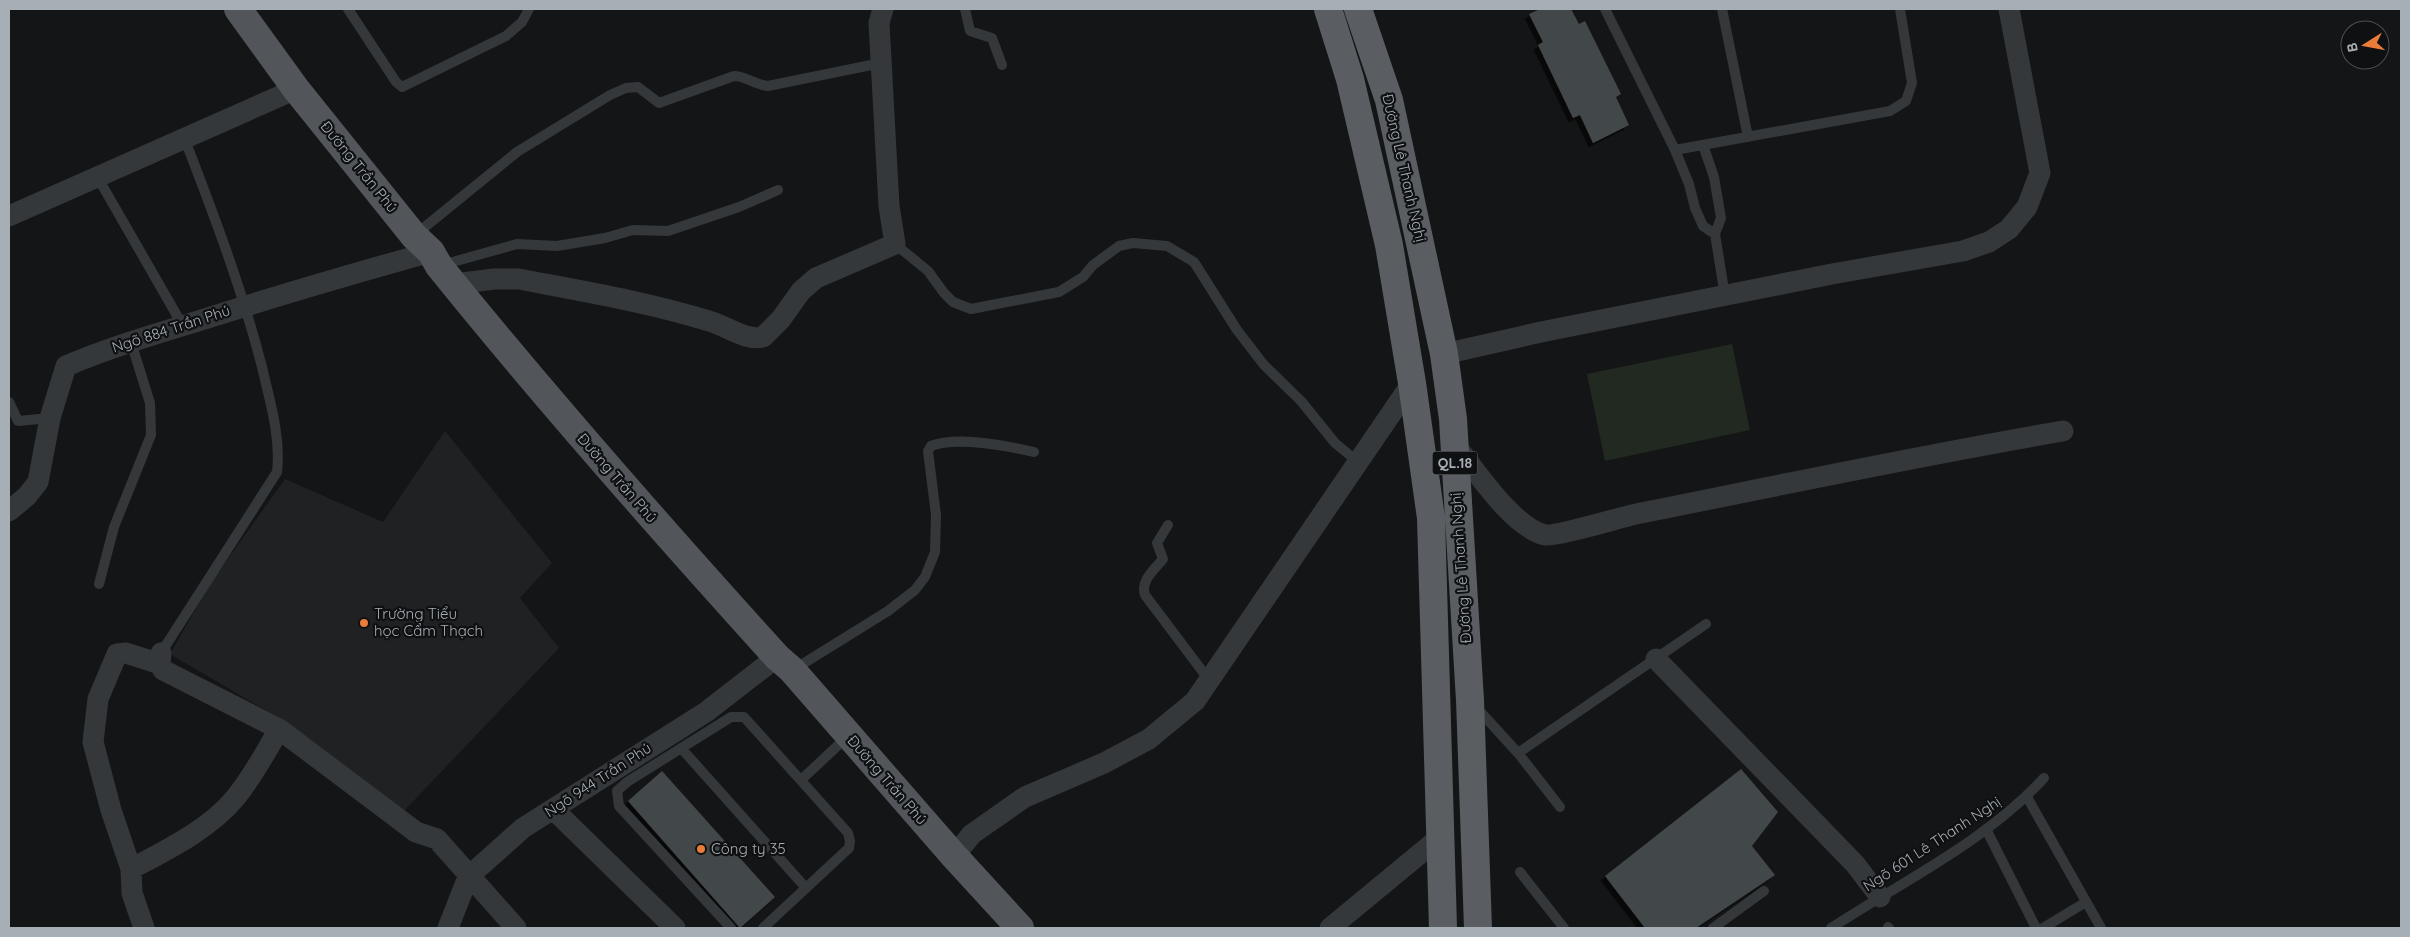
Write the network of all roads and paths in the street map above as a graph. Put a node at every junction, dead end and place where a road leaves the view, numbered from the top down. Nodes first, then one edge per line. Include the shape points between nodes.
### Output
1 (238, 9) edge
2 (348, 9) edge
3 (529, 9) edge
4 (882, 9) edge
5 (964, 9) edge
6 (1328, 9) edge
7 (1358, 9) edge
8 (1605, 9) edge
9 (1722, 9) edge
10 (1900, 9) edge
11 (2009, 9) edge
12 (881, 63) junction
13 (1002, 65) dead end
14 (296, 89) junction
15 (1748, 137) junction
16 (185, 140) junction
17 (1703, 145) junction
18 (1675, 150) junction
19 (98, 178) junction
20 (778, 190) dead end
21 (9, 216) edge
22 (1715, 234) junction
23 (896, 244) junction
24 (435, 259) junction
25 (1725, 296) junction
26 (246, 306) junction
27 (182, 326) junction
28 (131, 342) junction
29 (1444, 354) junction
30 (1412, 383) junction
31 (9, 402) edge
32 (50, 418) junction
33 (2064, 430) dead end
34 (1453, 442) junction
35 (1034, 452) dead end
36 (1358, 462) junction
37 (9, 511) edge
38 (1168, 525) dead end
39 (99, 584) dead end
40 (1706, 624) dead end
41 (160, 658) junction
42 (1656, 659) junction
43 (784, 664) junction
44 (1209, 680) junction
45 (1470, 700) junction
46 (279, 729) junction
47 (848, 735) junction
48 (681, 748) junction
49 (1518, 753) junction
50 (2044, 778) dead end
51 (801, 780) junction
52 (2027, 797) junction
53 (1560, 807) dead end
54 (553, 809) junction
55 (1986, 829) junction
56 (1438, 838) junction
57 (954, 856) junction
58 (131, 869) junction
59 (1520, 872) dead end
60 (468, 877) junction
61 (806, 888) junction
62 (1764, 891) dead end
63 (1880, 897) junction
64 (2086, 902) junction
65 (144, 928) edge
66 (448, 928) edge
67 (516, 928) edge
68 (675, 928) edge
69 (730, 928) edge
70 (764, 928) edge
71 (1020, 928) edge
72 (1330, 928) edge
73 (1443, 928) edge
74 (1478, 928) edge
75 (1564, 928) edge
76 (1713, 928) edge
77 (1831, 928) edge
78 (2036, 928) edge
79 (2043, 928) edge
80 (2101, 928) edge

1 - 14 main road, Đường Trần Phú
2 - 3 lane via 402,87 506,36 522,22
4 - 12 street via 879,23
5 - 13 lane via 970,31 992,38
6 - 30 highway, Đường Lê Thanh Nghị / QL.18 via 1350,79 1389,245
7 - 29 highway, Đường Lê Thanh Nghị / QL.18 via 1389,100
8 - 18 lane
9 - 15 lane
10 - 15 lane via 1912,83 1906,101 1890,111
11 - 25 street via 2040,173 2026,207 2009,230 1989,242 1963,251
12 - 23 street via 888,206
12 - 24 lane via 768,86 734,76 659,103 638,88 626,88 610,95 517,152
14 - 16 street
14 - 24 main road, Đường Trần Phú
15 - 17 lane
16 - 19 street
16 - 26 lane
17 - 18 lane
17 - 22 lane via 1714,177 1721,218
18 - 22 lane via 1703,226
19 - 21 street
19 - 27 lane
20 - 24 lane via 668,232 633,230 557,246 517,244
22 - 25 lane
23 - 24 street, Ngõ 884 Trần Phú via 816,278 801,291 773,328 755,339 700,318 537,282 494,279
23 - 36 lane via 928,271 953,302 971,309 1059,292 1083,277 1093,265 1119,246 1133,242 1167,246 1194,262 1236,330 1259,359 1301,401 1335,443
24 - 26 street, Ngõ 884 Trần Phú
24 - 43 main road, Đường Trần Phú via 522,369
25 - 29 street
26 - 27 street, Ngõ 884 Trần Phú
26 - 41 lane via 277,434 277,472
27 - 28 street, Ngõ 884 Trần Phú
28 - 32 street, Ngõ 884 Trần Phú via 66,366
28 - 39 lane via 150,402 152,435 114,527
29 - 34 highway, Đường Lê Thanh Nghị / QL.18
30 - 36 street
30 - 56 highway, Đường Lê Thanh Nghị / QL.18 via 1431,518
31 - 32 lane via 18,422
32 - 37 street, Ngõ 884 Trần Phú via 38,482
33 - 34 street via 1632,515 1547,535 1528,527 1497,499
34 - 45 highway, Đường Lê Thanh Nghị / QL.18
35 - 43 lane via 971,443 931,446 928,451 936,515 935,552 925,577 915,590 888,610
36 - 44 street
38 - 44 lane via 1157,543 1163,559 1144,583 1143,590
40 - 42 lane
41 - 46 street via 163,670
41 - 58 street via 117,654 98,699 93,730 97,763
42 - 49 lane
42 - 63 street via 1856,864
43 - 47 main road, Đường Trần Phú
43 - 54 street, Ngõ 944 Trần Phú
44 - 57 street via 1195,701 1149,739 1104,764 1025,796 972,834
45 - 49 lane
45 - 74 highway, Đường Lê Thanh Nghị / QL.18
46 - 58 street via 261,761 229,803 198,829
46 - 60 street via 416,832 437,839
47 - 51 lane
47 - 57 main road, Đường Trần Phú
48 - 51 lane via 731,717 744,717
48 - 61 lane
48 - 69 lane via 627,782 618,791 619,806
49 - 53 lane
50 - 52 lane, Ngõ 601 Lê Thanh Nghị
51 - 61 lane via 848,832 850,841 849,848
52 - 55 lane, Ngõ 601 Lê Thanh Nghị
52 - 64 lane
54 - 60 street, Ngõ 944 Trần Phú via 523,828
54 - 68 street
55 - 63 lane, Ngõ 601 Lê Thanh Nghị
55 - 78 lane
56 - 72 street
56 - 73 highway, Đường Lê Thanh Nghị / QL.18
57 - 71 main road, Đường Trần Phú
58 - 65 street via 132,893
59 - 75 lane
60 - 66 street, Ngõ 944 Trần Phú
60 - 67 street
61 - 70 lane
62 - 76 lane
63 - 77 lane, Ngõ 601 Lê Thanh Nghị
64 - 79 lane
64 - 80 lane

